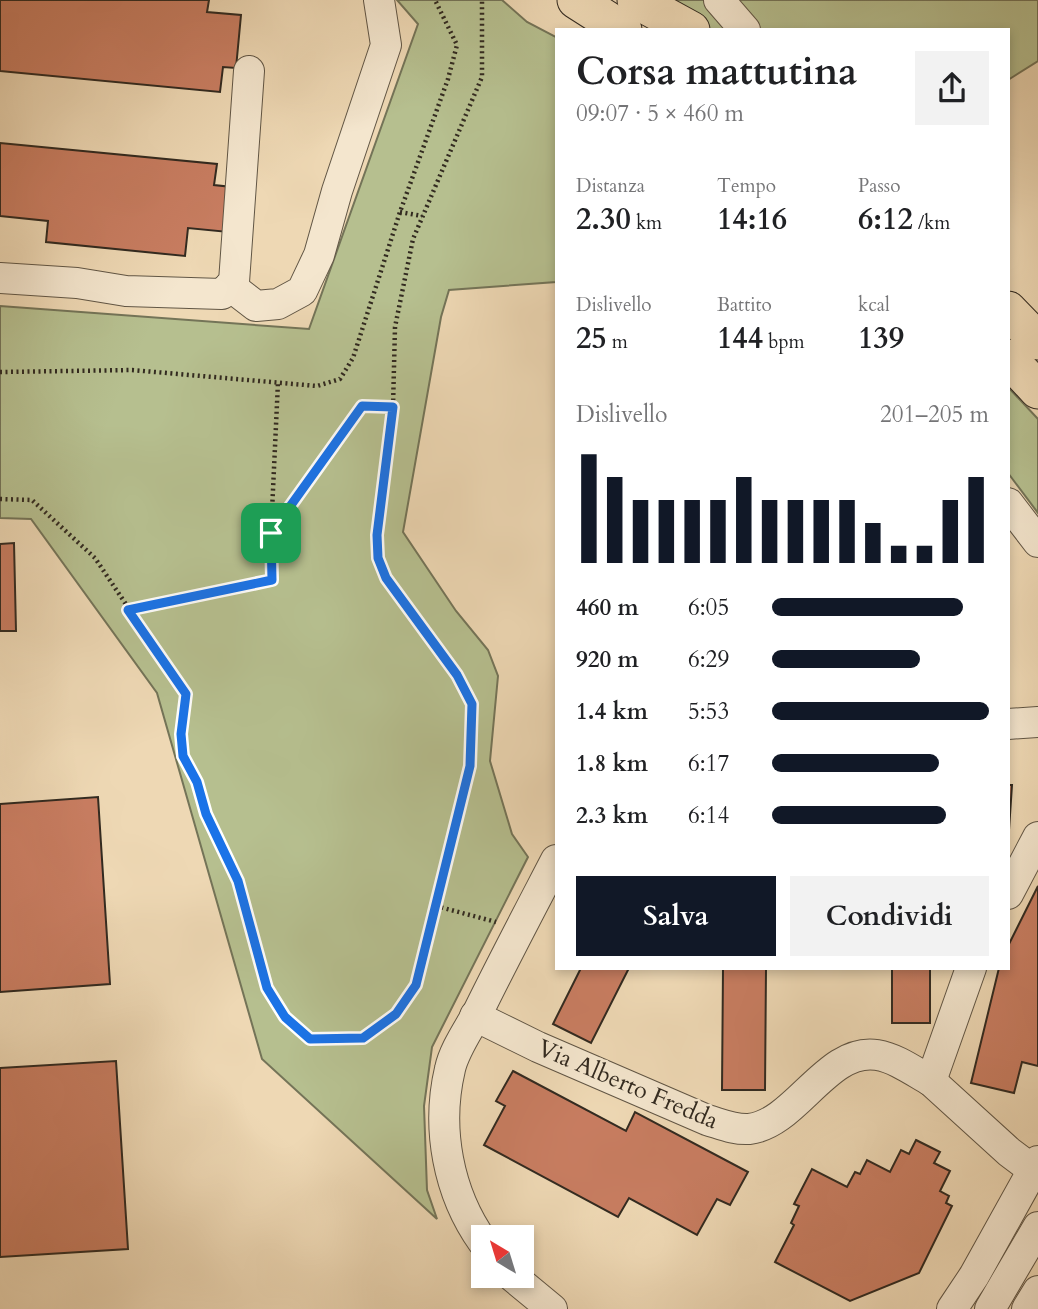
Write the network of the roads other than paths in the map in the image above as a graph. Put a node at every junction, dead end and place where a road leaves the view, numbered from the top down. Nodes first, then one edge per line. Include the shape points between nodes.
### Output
1 (379, 0) edge
2 (558, 0) edge
3 (576, 0) edge
4 (636, 0) edge
5 (719, 0) edge
6 (617, 28) edge
7 (618, 28) edge
8 (687, 28) edge
9 (743, 28) edge
10 (249, 71) dead end
11 (255, 251) dead end
12 (0, 278) edge
13 (238, 292) junction
14 (1010, 312) edge
15 (1038, 341) edge
16 (1010, 360) edge
17 (1038, 390) edge
18 (1010, 506) edge
19 (1038, 542) edge
20 (1038, 722) edge
21 (1010, 724) edge
22 (1038, 837) edge
23 (555, 862) edge
24 (1010, 890) edge
25 (970, 970) edge
26 (475, 1016) junction
27 (931, 1081) junction
28 (1036, 1166) edge
29 (471, 1225) edge
30 (1038, 1227) edge
31 (527, 1288) edge
32 (552, 1309) edge
33 (951, 1309) edge
34 (990, 1309) edge

1 - 13 street via 386,45 319,255 302,291 278,304 256,306
2 - 6 street
3 - 7 main road
4 - 8 main road
5 - 9 street
10 - 13 street via 234,282
11 - 13 street via 253,273
12 - 13 street via 139,291
14 - 15 main road
16 - 17 main road
18 - 19 street
20 - 21 street
22 - 24 street
23 - 26 street
25 - 27 street
26 - 27 street, Via Alberto Fredda via 730,1128 752,1129 774,1119 839,1065 863,1055 887,1057
26 - 29 street via 450,1066 443,1111 448,1160
27 - 28 street, Via Alberto Fredda via 1009,1152
28 - 33 street
30 - 34 street
31 - 32 street

